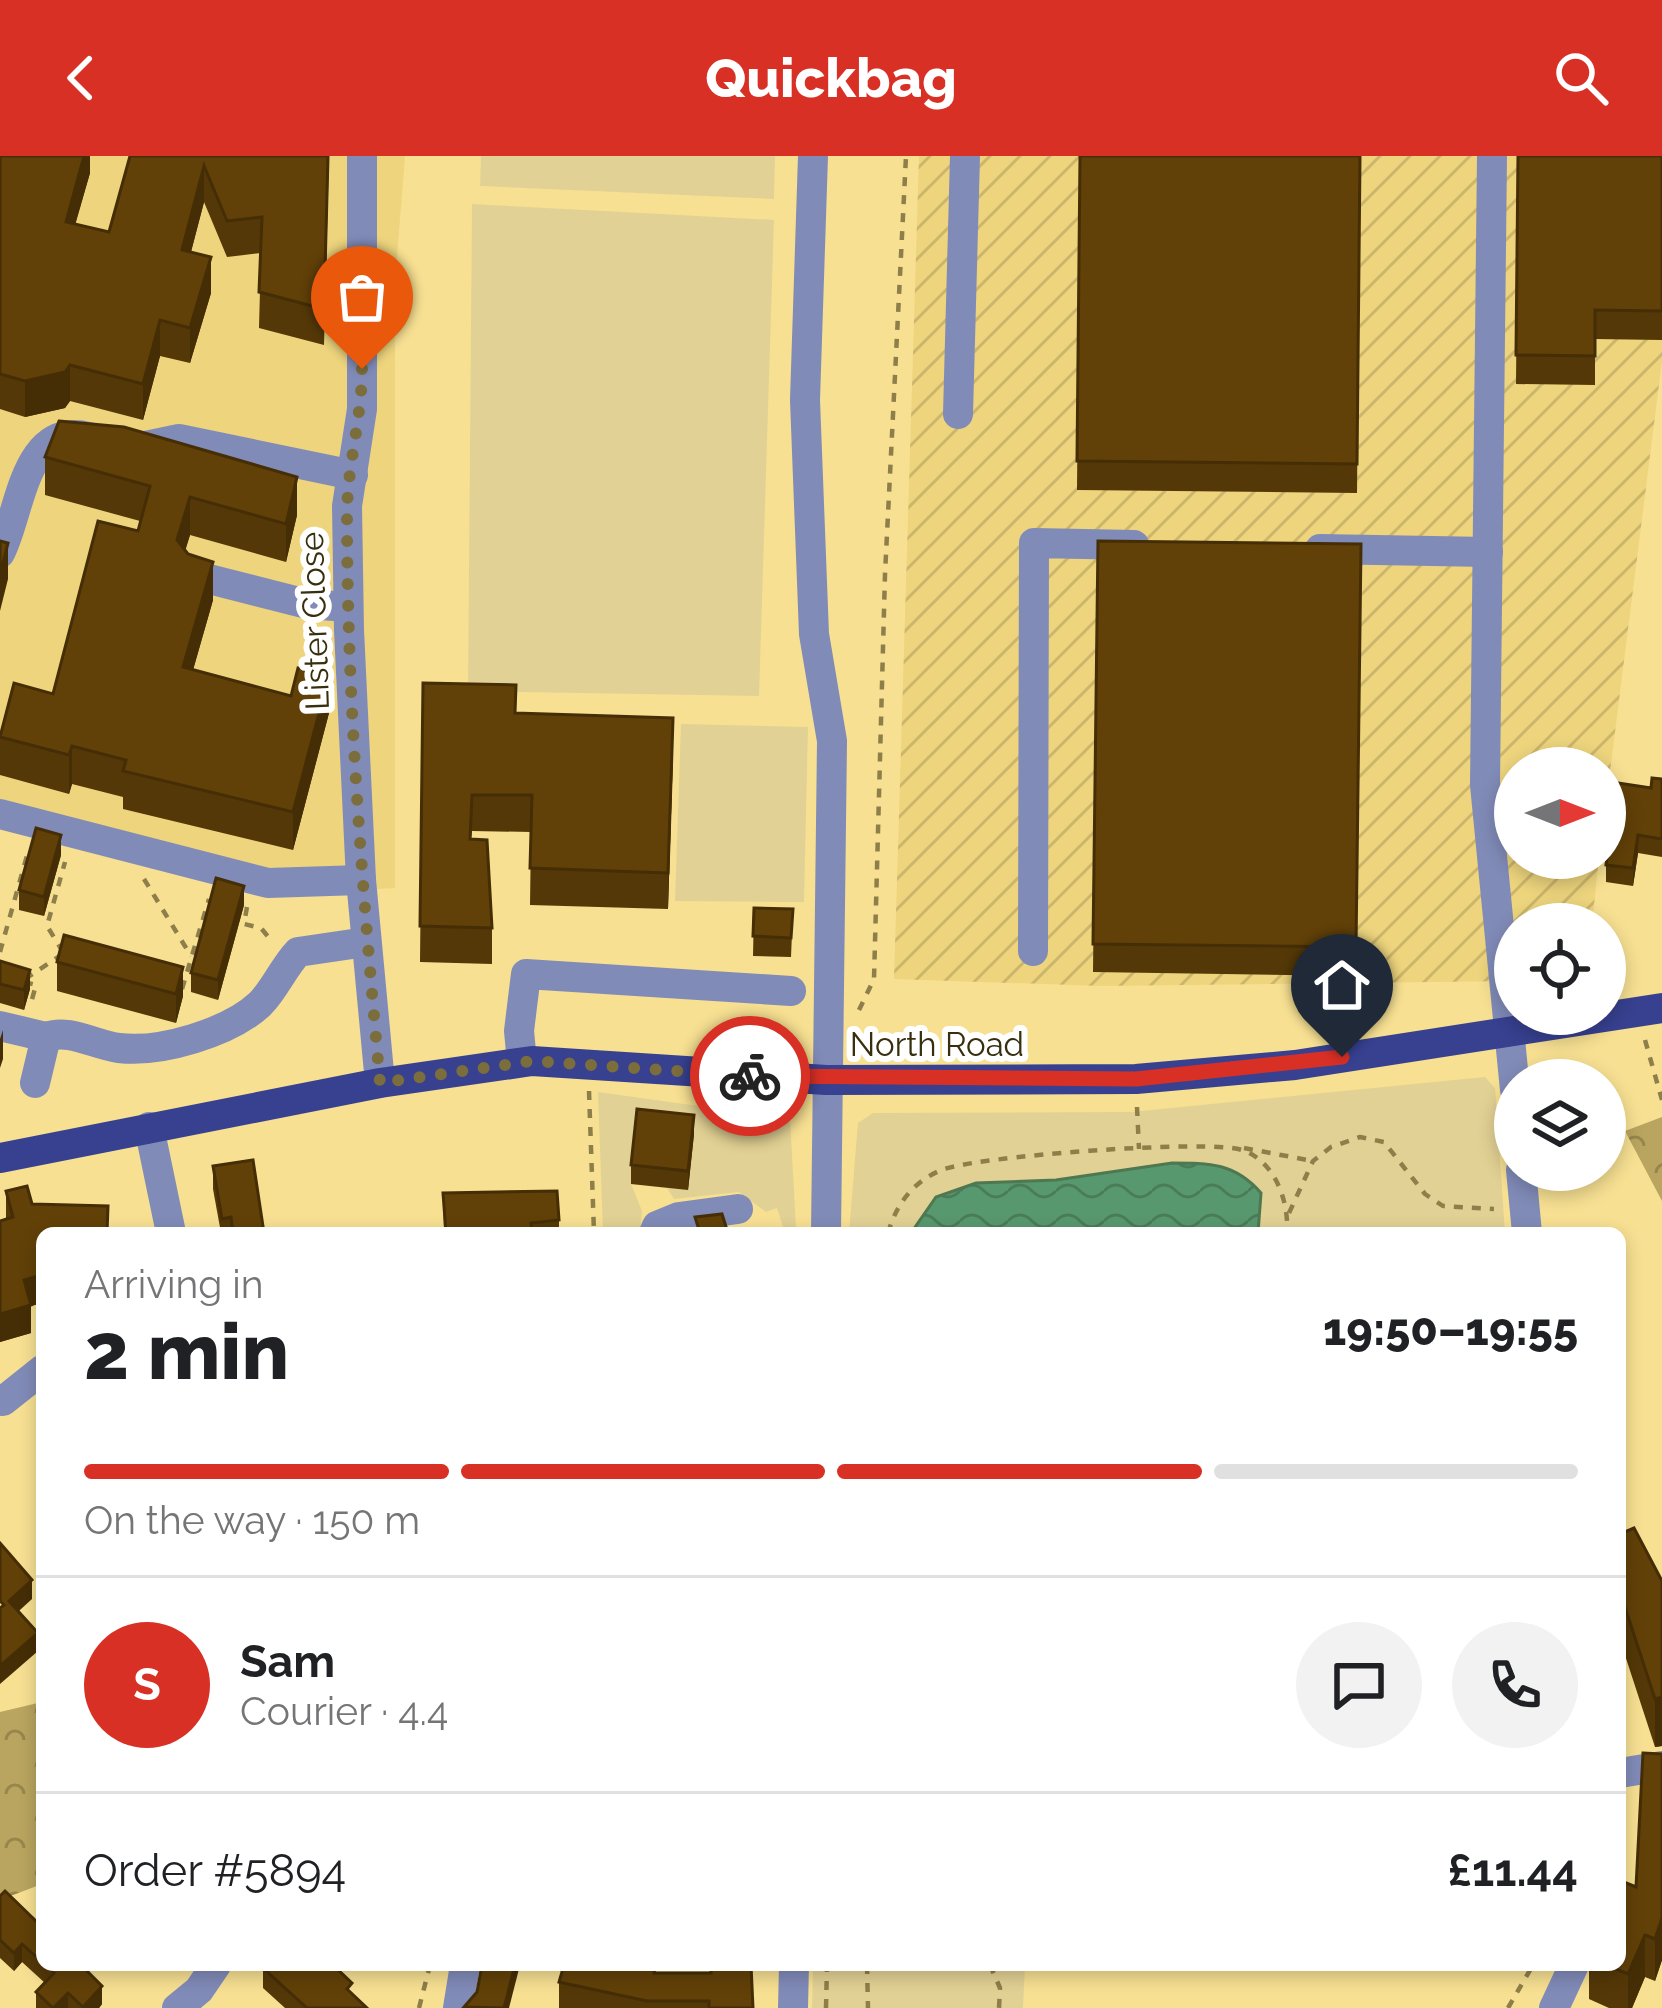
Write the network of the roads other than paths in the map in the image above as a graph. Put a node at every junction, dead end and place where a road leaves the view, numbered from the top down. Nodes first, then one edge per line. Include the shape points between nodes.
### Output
1 (362, 156) edge
2 (813, 156) edge
3 (965, 156) edge
4 (1492, 156) edge
5 (958, 414) dead end
6 (353, 476) junction
7 (1173, 546) edge
8 (1288, 548) edge
9 (1488, 551) junction
10 (0, 554) edge
11 (200, 577) edge
12 (348, 607) junction
13 (0, 814) edge
14 (361, 880) junction
15 (1497, 903) edge
16 (367, 942) junction
17 (1033, 951) dead end
18 (791, 991) dead end
19 (23, 1032) edge
20 (1494, 1033) edge
21 (522, 1062) junction
22 (826, 1080) junction
23 (35, 1083) dead end
24 (380, 1083) junction
25 (149, 1127) junction
26 (0, 1158) edge
27 (738, 1209) dead end
28 (170, 1227) edge
29 (657, 1227) edge
30 (826, 1227) edge
31 (36, 1375) edge
32 (3, 1401) edge
33 (1662, 1766) edge
34 (1626, 1772) edge
35 (464, 1971) edge
36 (794, 1971) edge
37 (1572, 1971) edge
38 (1562, 2005) edge
39 (458, 2008) edge
40 (794, 2008) edge

1 - 6 street, Lister Close via 362,409
2 - 22 street via 805,400 814,634 832,740
3 - 5 street
4 - 9 street
6 - 10 street via 179,439 140,448 64,436 46,443 33,462
6 - 12 street, Lister Close
7 - 17 street via 1034,543
8 - 9 street
9 - 15 street via 1485,785
11 - 12 street
12 - 14 street, Lister Close
13 - 14 street via 268,883
14 - 16 street, Lister Close
16 - 19 street via 298,952 258,1006 157,1046
16 - 24 street, Lister Close
18 - 21 street via 526,974
19 - 23 street
20 - 22 main road, North Road via 1295,1065 1136,1079
21 - 22 main road, North Road
21 - 24 main road, North Road
22 - 30 street
24 - 25 main road, North Road
25 - 26 main road, North Road
25 - 28 street
27 - 29 street
31 - 32 street
33 - 34 street
35 - 39 street
36 - 40 street
37 - 38 street

